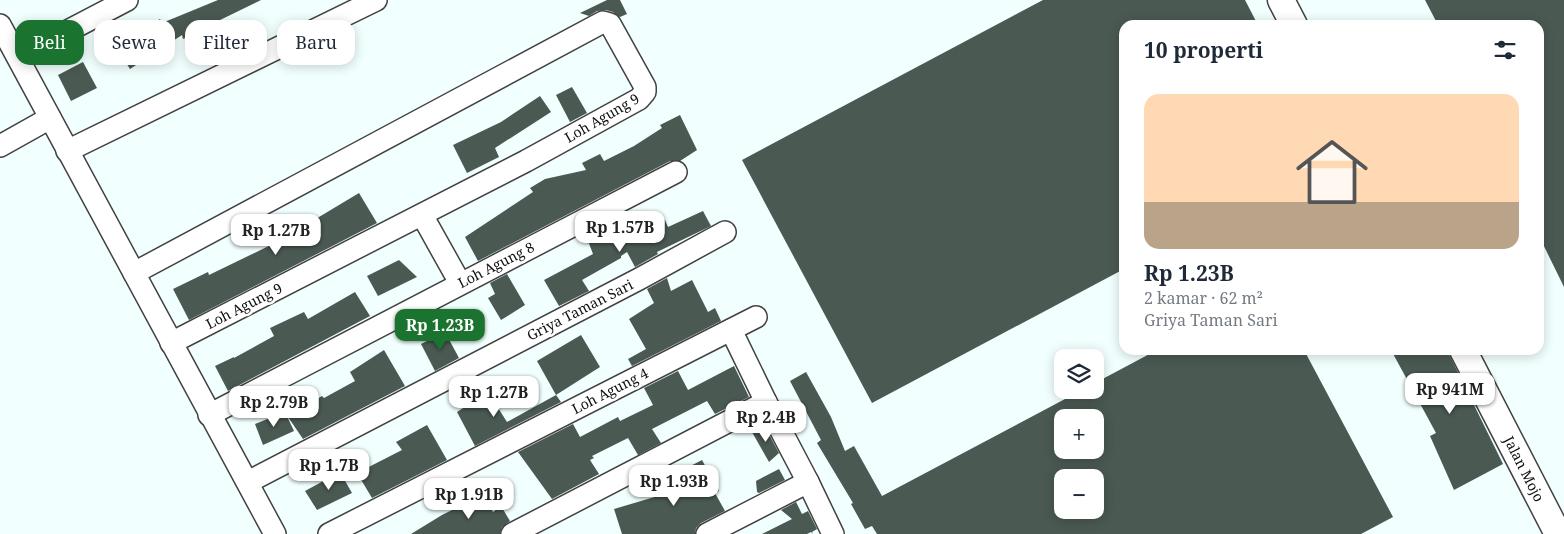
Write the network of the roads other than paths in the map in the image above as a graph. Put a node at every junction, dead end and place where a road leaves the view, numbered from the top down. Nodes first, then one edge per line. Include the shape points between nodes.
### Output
1 (127, 0) edge
2 (376, 0) edge
3 (1281, 0) edge
4 (1291, 20) edge
5 (84, 22) edge
6 (0, 25) edge
7 (15, 52) edge
8 (22, 65) edge
9 (50, 118) junction
10 (0, 146) edge
11 (67, 151) junction
12 (676, 172) dead end
13 (422, 215) junction
14 (725, 232) dead end
15 (134, 273) junction
16 (460, 283) junction
17 (756, 316) dead end
18 (731, 330) junction
19 (171, 343) junction
20 (1466, 355) edge
21 (766, 402) junction
22 (209, 415) junction
23 (248, 482) junction
24 (808, 482) junction
25 (275, 534) edge
26 (330, 534) edge
27 (512, 534) edge
28 (707, 534) edge
29 (832, 534) edge
30 (1558, 534) edge

1 - 5 street
2 - 11 street
3 - 4 street
6 - 7 street
8 - 9 street
9 - 10 street
9 - 11 street
11 - 15 street
12 - 16 street, Loh Agung 8
13 - 15 street, Loh Agung 9 via 526,162 644,95 645,87 610,24 603,22
13 - 16 street
13 - 19 street, Loh Agung 9
14 - 23 street, Griya Taman Sari
15 - 19 street
16 - 22 street, Loh Agung 8
17 - 18 street, Loh Agung 4
18 - 21 street
18 - 26 street, Loh Agung 4
19 - 22 street
20 - 30 street, Jalan Mojo
21 - 24 street
21 - 27 street
22 - 23 street
23 - 25 street
24 - 28 street
24 - 29 street

